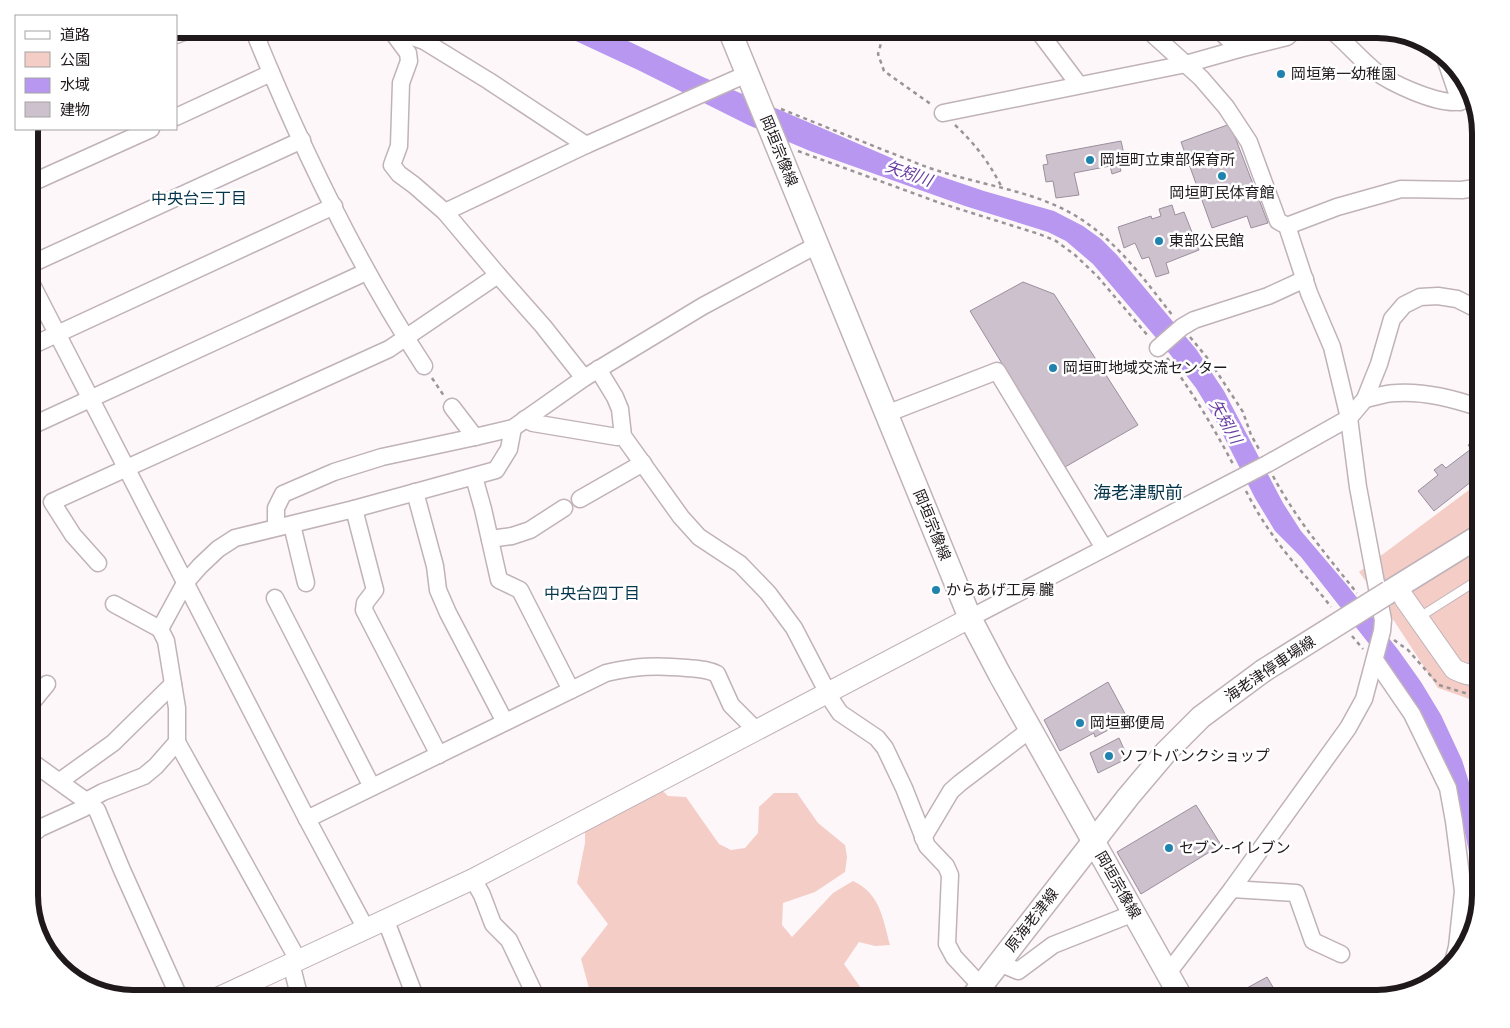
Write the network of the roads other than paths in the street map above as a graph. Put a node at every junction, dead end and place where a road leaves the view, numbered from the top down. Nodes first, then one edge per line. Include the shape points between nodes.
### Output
1 (257, 38) edge
2 (397, 38) edge
3 (416, 38) edge
4 (733, 38) edge
5 (1044, 38) edge
6 (1158, 38) edge
7 (1228, 38) edge
8 (1283, 38) edge
9 (1341, 38) edge
10 (1240, 49) junction
11 (1186, 64) junction
12 (271, 73) junction
13 (748, 74) junction
14 (1458, 83) edge
15 (1079, 85) junction
16 (1466, 100) edge
17 (943, 113) road end
18 (178, 116) edge
19 (147, 130) edge
20 (129, 134) edge
21 (302, 140) junction
22 (586, 146) junction
23 (38, 180) edge
24 (1472, 188) edge
25 (334, 206) junction
26 (445, 212) junction
27 (1287, 226) junction
28 (817, 245) junction
29 (38, 261) edge
30 (366, 272) junction
31 (498, 275) junction
32 (1305, 279) junction
33 (38, 297) edge
34 (1472, 306) edge
35 (57, 334) junction
36 (406, 338) junction
37 (38, 342) edge
38 (1158, 348) road end
39 (424, 366) road end
40 (591, 373) junction
41 (90, 399) junction
42 (1365, 399) junction
43 (1472, 405) edge
44 (452, 408) road end
45 (886, 414) junction
46 (1349, 418) junction
47 (38, 423) edge
48 (519, 423) junction
49 (624, 436) junction
50 (475, 437) junction
51 (644, 463) junction
52 (126, 469) junction
53 (474, 477) junction
54 (415, 492) junction
55 (580, 499) dead end
56 (564, 508) dead end
57 (354, 509) junction
58 (292, 525) junction
59 (276, 528) junction
60 (490, 539) junction
61 (1472, 541) edge
62 (1104, 548) junction
63 (98, 563) dead end
64 (185, 583) junction
65 (306, 583) dead end
66 (1472, 584) edge
67 (1393, 590) junction
68 (275, 598) dead end
69 (114, 604) dead end
70 (970, 618) junction
71 (1418, 618) junction
72 (160, 629) junction
73 (1375, 660) junction
74 (1472, 675) edge
75 (47, 684) dead end
76 (172, 684) junction
77 (571, 690) junction
78 (828, 692) junction
79 (38, 695) edge
80 (505, 722) junction
81 (1031, 729) junction
82 (756, 730) junction
83 (177, 742) junction
84 (439, 755) junction
85 (38, 766) edge
86 (60, 781) junction
87 (372, 787) junction
88 (86, 800) junction
89 (307, 819) junction
90 (38, 830) edge
91 (923, 838) junction
92 (1093, 842) junction
93 (473, 879) junction
94 (1232, 889) junction
95 (1134, 913) junction
96 (386, 921) junction
97 (366, 929) junction
98 (1457, 946) edge
99 (1341, 954) dead end
100 (294, 962) junction
101 (999, 962) junction
102 (1168, 973) junction
103 (176, 990) edge
104 (233, 990) edge
105 (299, 990) edge
106 (413, 990) edge
107 (534, 990) edge
108 (979, 990) edge
109 (985, 990) edge
110 (1177, 990) edge

1 - 12 street
2 - 26 street via 410,61 401,83 399,146 392,165
3 - 22 street via 490,81
4 - 13 main road, 岡垣宗像線
5 - 15 street
6 - 11 street
7 - 10 street
8 - 10 street
9 - 16 street via 1388,80 1432,98 1452,102
10 - 11 street
11 - 15 street
11 - 27 street via 1226,107 1249,142 1278,221
12 - 18 street
12 - 21 street
13 - 22 street
13 - 28 main road, 岡垣宗像線
14 - 16 street
15 - 17 street
19 - 20 street
20 - 23 street
21 - 25 street
21 - 29 street
22 - 26 street
24 - 27 street via 1401,189 1337,207
25 - 30 street
25 - 35 street
26 - 31 street
27 - 32 street
28 - 40 street via 704,306
28 - 45 main road, 岡垣宗像線
30 - 36 street
30 - 41 street
31 - 36 street
31 - 40 street
32 - 38 street via 1268,296 1194,320
32 - 46 street via 1332,347
33 - 35 street
34 - 42 street via 1457,299 1438,296 1420,297 1404,305 1392,320
35 - 37 street
35 - 41 street
36 - 39 street
36 - 52 street via 389,349
40 - 48 street
40 - 49 street via 615,397
41 - 47 street
41 - 52 street
42 - 43 street via 1417,392
42 - 46 street
44 - 50 street
45 - 62 street via 997,371
45 - 70 main road, 岡垣宗像線
46 - 62 street
46 - 73 street via 1358,487 1383,620
48 - 49 street
48 - 50 street
48 - 53 street via 500,466
49 - 51 street
50 - 59 street via 382,457 334,472 283,494 276,508
51 - 55 street
51 - 78 street via 681,517 699,537 740,564 778,605
52 - 63 street via 52,502 73,535
52 - 64 street
53 - 54 street
53 - 60 street
54 - 57 street
54 - 80 street via 435,566 438,590
56 - 60 street via 530,530
57 - 58 street
57 - 84 street via 375,590 364,610
58 - 59 street
58 - 65 street
59 - 64 street via 235,538 218,549
60 - 77 street via 499,580 520,590
61 - 67 main road, 海老津停車場線
62 - 70 street
64 - 72 street
64 - 89 street
66 - 71 lane
67 - 71 street
67 - 92 main road, 海老津停車場線, bridge via 1263,671 1201,717 1166,752
68 - 87 street
69 - 72 street
70 - 78 street
70 - 81 main road, 岡垣宗像線
71 - 74 street via 1454,669
72 - 76 street via 166,641
73 - 94 street via 1364,699 1348,728
73 - 98 street via 1412,714 1448,788 1463,891
75 - 79 street
76 - 83 street via 177,708
76 - 86 street via 113,743
77 - 80 street
77 - 82 street via 606,673 628,668 658,665 708,670 717,674 731,705
78 - 82 street
78 - 91 street via 840,713 885,748
80 - 84 street
81 - 91 street via 951,791
81 - 92 main road, 岡垣宗像線
82 - 93 street
83 - 88 street via 144,776
83 - 100 street
84 - 87 street
85 - 86 street
86 - 88 street
87 - 89 street
88 - 90 street via 84,808
88 - 103 street via 97,810
89 - 97 street
91 - 108 street via 950,875 947,944
92 - 95 main road, 岡垣宗像線
92 - 101 main road, 原海老津線
93 - 96 street
93 - 107 street via 493,924 509,940
94 - 99 street via 1296,893 1313,941
94 - 102 street
95 - 101 street via 1052,945 1018,972
95 - 102 main road, 岡垣宗像線
96 - 97 street
96 - 106 street
97 - 100 street
100 - 104 street
100 - 105 street
101 - 109 main road, 原海老津線
102 - 110 main road, 岡垣宗像線

